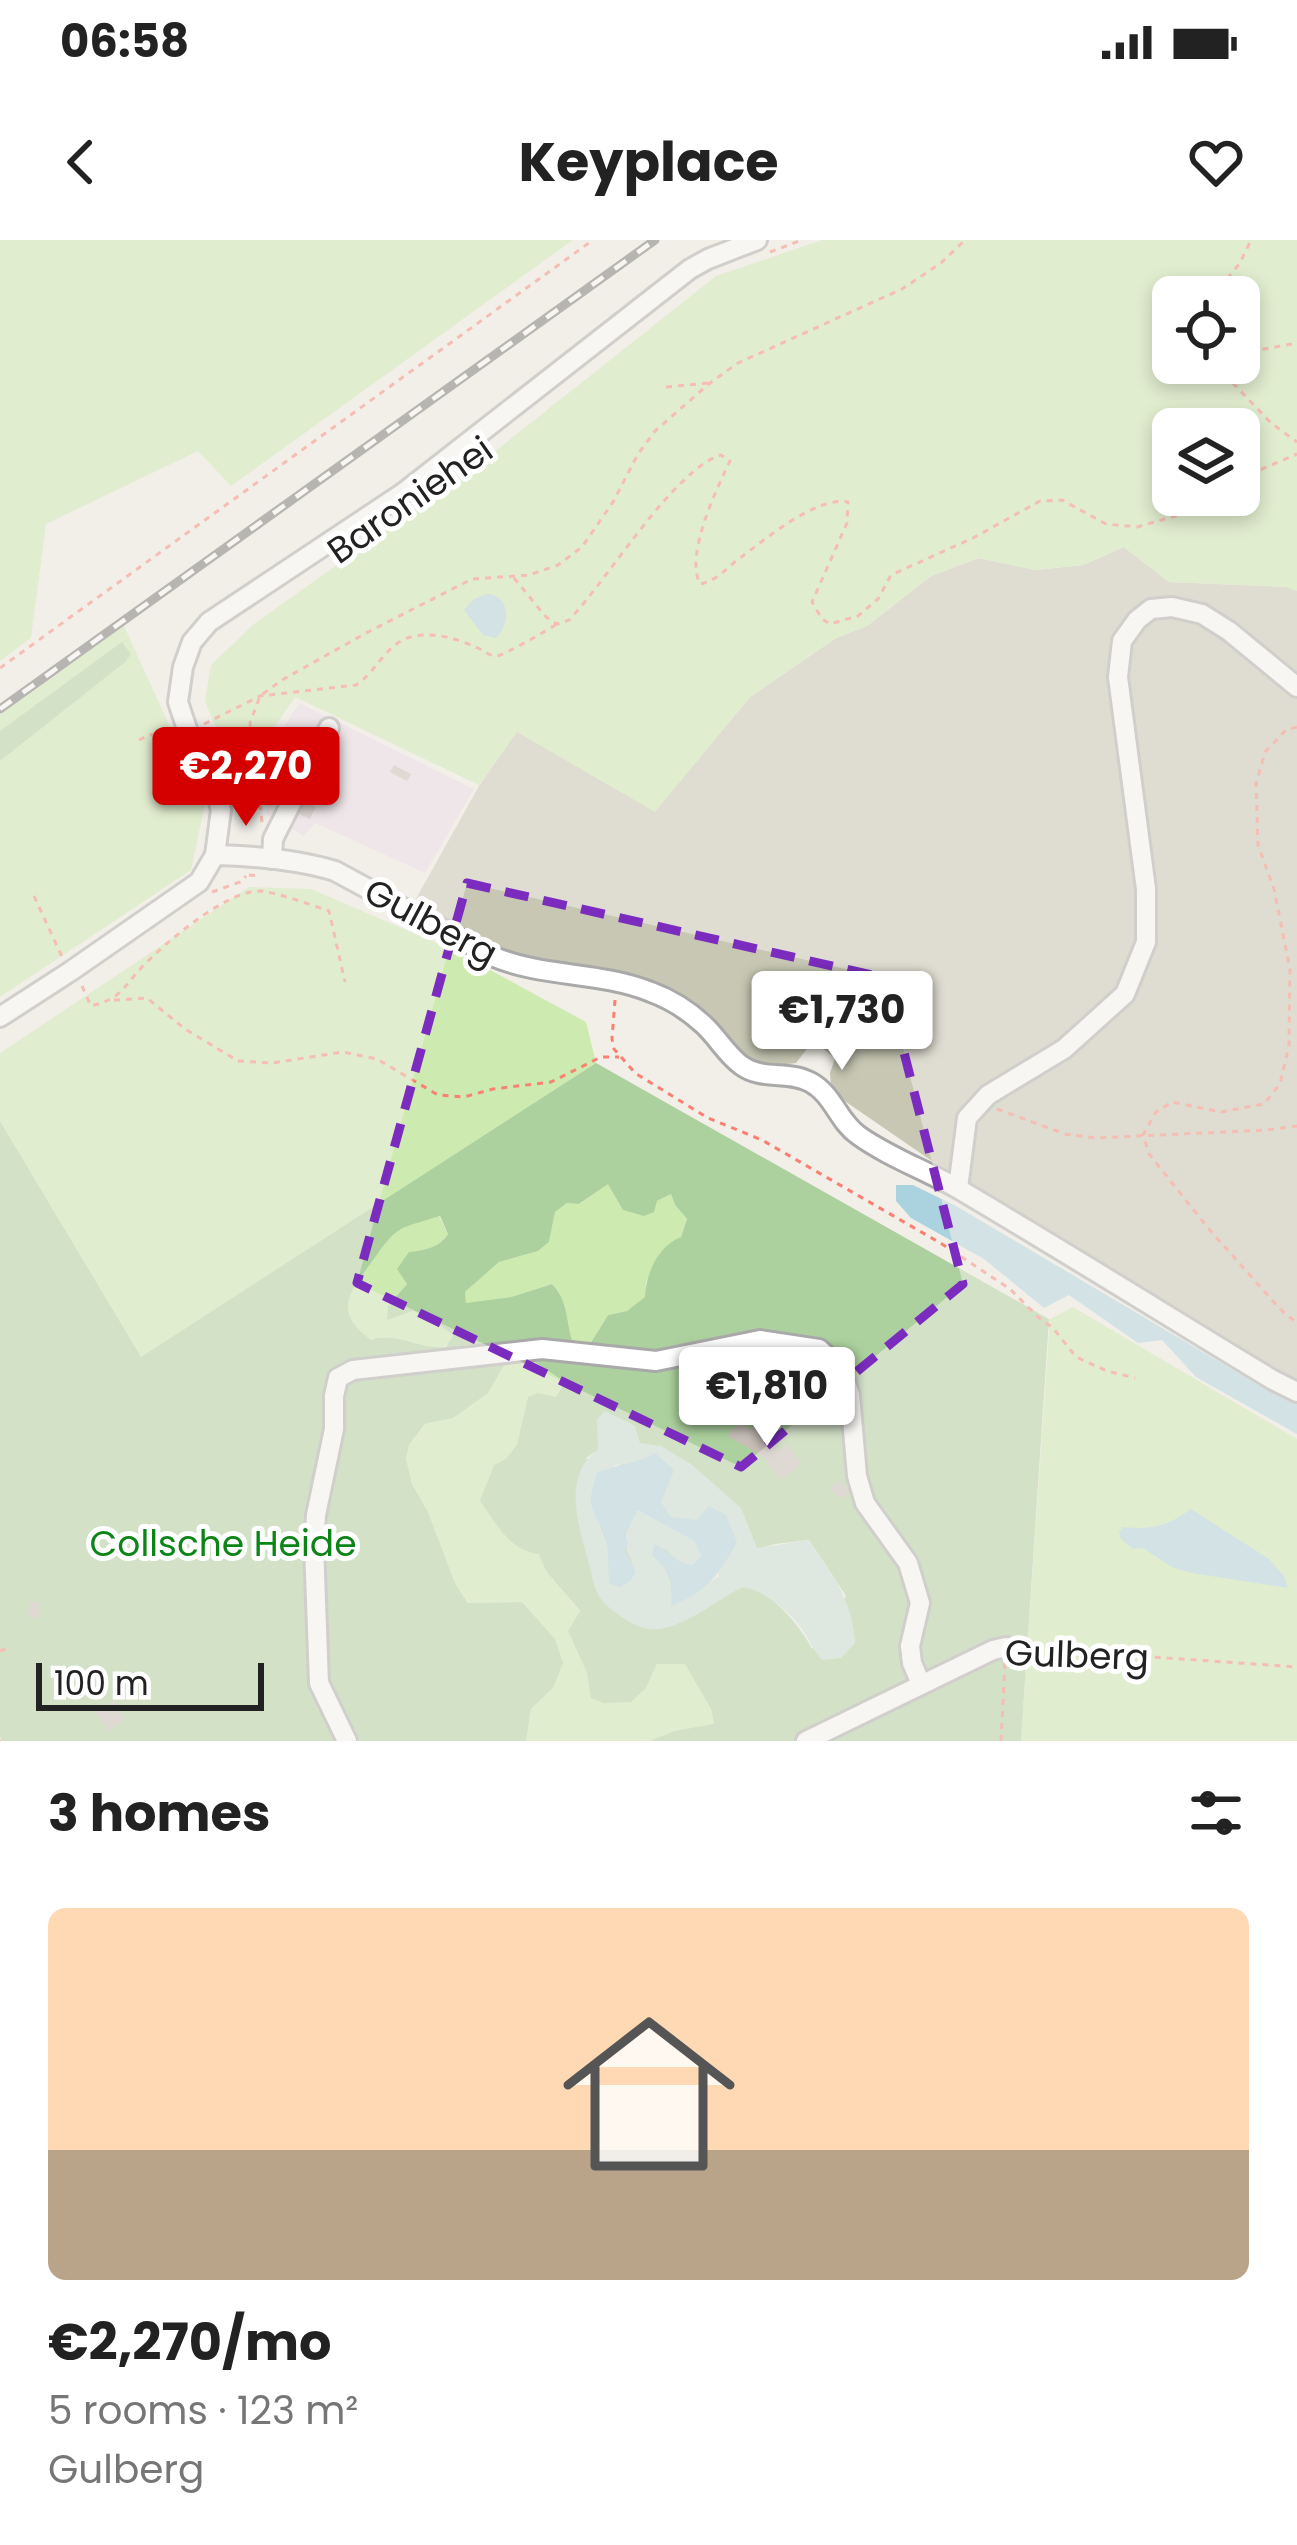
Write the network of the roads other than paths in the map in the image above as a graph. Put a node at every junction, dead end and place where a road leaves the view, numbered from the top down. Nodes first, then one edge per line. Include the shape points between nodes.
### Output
1 (758, 248) edge
2 (1297, 687) edge
3 (329, 728) dead end
4 (273, 849) junction
5 (215, 855) junction
6 (0, 1017) edge
7 (958, 1189) junction
8 (1297, 1392) edge
9 (1006, 1647) road end
10 (921, 1684) junction
11 (346, 1741) edge
12 (806, 1741) edge

1 - 5 street, Baroniehei via 690,269 403,493 208,622 192,643 178,702 221,810
2 - 7 street via 1202,614 1151,609 1122,641 1118,677 1146,942 1125,994 967,1118
3 - 4 street
4 - 5 street, Gulberg
4 - 7 street, Gulberg via 335,871 518,967 652,992 703,1024 742,1066 811,1082 858,1135
5 - 6 street via 199,882
7 - 8 street, Gulberg
9 - 10 street, Gulberg
10 - 11 street via 910,1646 920,1603 908,1563 865,1503 850,1395 841,1369 819,1349 760,1340 656,1361 502,1352 338,1378 314,1546 319,1683
10 - 12 street, Gulberg

